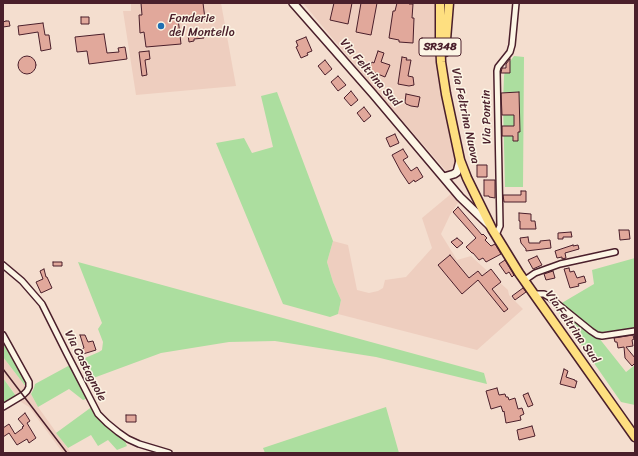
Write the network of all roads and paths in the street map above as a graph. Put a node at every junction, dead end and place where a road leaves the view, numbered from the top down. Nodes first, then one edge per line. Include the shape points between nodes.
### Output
1 (293, 3) edge
2 (440, 3) edge
3 (449, 3) edge
4 (516, 3) edge
5 (445, 91) junction
6 (460, 160) junction
7 (444, 177) junction
8 (494, 232) junction
9 (615, 252) dead end
10 (3, 265) edge
11 (525, 280) junction
12 (535, 294) junction
13 (635, 331) edge
14 (3, 335) edge
15 (3, 407) edge
16 (635, 437) edge
17 (169, 453) edge

1 - 7 main road, Via Feltrina Sud
2 - 5 main road, Via Feltrina Nuova / SR348 via 441,62
3 - 5 main road via 445,44
4 - 8 street, Via Pontin via 512,45 497,71 500,226
5 - 6 main road, Via Feltrina Nuova / SR348
6 - 7 main road via 457,172
6 - 8 main road, Via Feltrina Nuova / SR348
7 - 8 main road, Via Feltrina Sud
8 - 11 main road, Via Feltrina Sud / SR348
9 - 11 street via 560,264 535,273
10 - 17 street, Via Castagnole via 22,281 42,304 98,414 128,439
11 - 12 main road, Via Feltrina Sud
12 - 13 street via 549,296 597,335
12 - 16 main road, Via Feltrina Sud
14 - 15 street via 29,382 29,387 24,395

